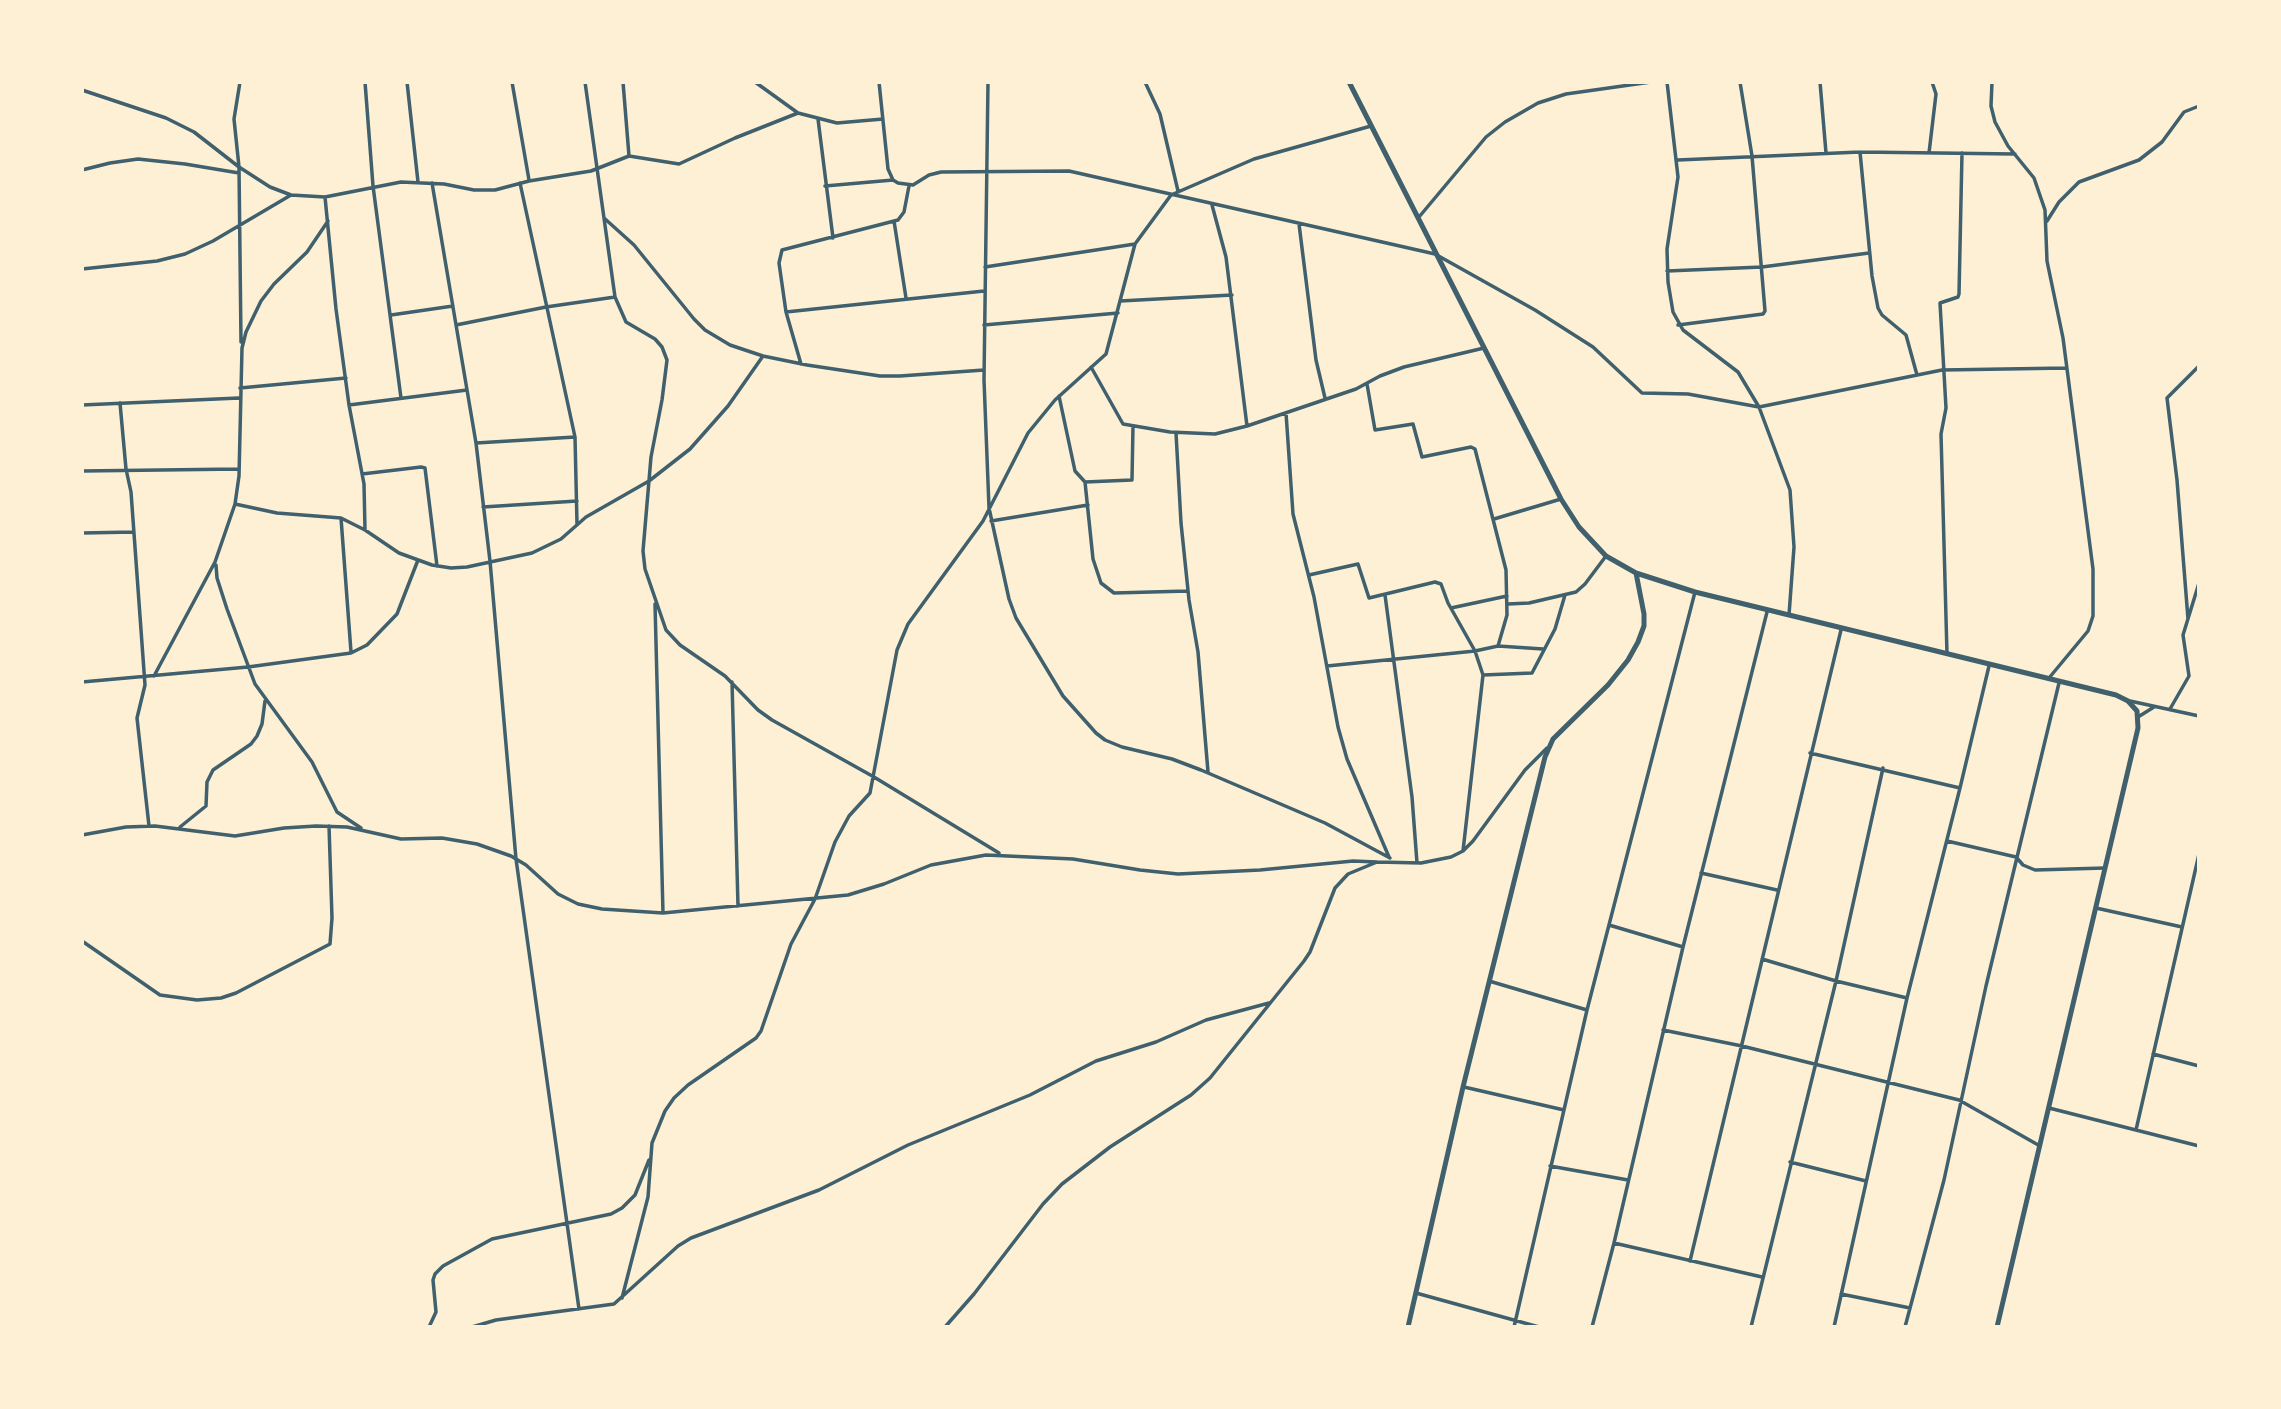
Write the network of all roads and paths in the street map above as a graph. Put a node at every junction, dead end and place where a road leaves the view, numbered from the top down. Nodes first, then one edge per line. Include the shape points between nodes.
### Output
1 (240, 82) edge
2 (365, 82) edge
3 (407, 82) edge
4 (512, 82) edge
5 (585, 82) edge
6 (623, 82) edge
7 (755, 82) edge
8 (879, 82) edge
9 (988, 82) edge
10 (1145, 82) edge
11 (1349, 82) edge
12 (1651, 82) edge
13 (1667, 82) edge
14 (1740, 82) edge
15 (1820, 82) edge
16 (1932, 82) edge
17 (1992, 82) edge
18 (82, 90) edge
19 (2199, 106) edge
20 (798, 113) junction
21 (818, 119) junction
22 (883, 119) junction
23 (1371, 126) junction
24 (1860, 152) junction
25 (1826, 153) junction
26 (1928, 153) junction
27 (1962, 153) junction
28 (2015, 154) junction
29 (629, 156) junction
30 (1752, 156) junction
31 (1677, 160) junction
32 (596, 169) junction
33 (82, 170) edge
34 (239, 170) junction
35 (988, 171) junction
36 (893, 180) junction
37 (529, 181) junction
38 (418, 182) junction
39 (432, 183) junction
40 (520, 183) junction
41 (373, 186) junction
42 (825, 186) junction
43 (909, 186) junction
44 (1178, 191) junction
45 (291, 195) junction
46 (1171, 195) junction
47 (325, 197) junction
48 (1212, 205) junction
49 (604, 218) junction
50 (1418, 218) junction
51 (328, 221) junction
52 (894, 221) junction
53 (2046, 222) junction
54 (240, 224) junction
55 (1299, 224) junction
56 (833, 238) junction
57 (1135, 244) junction
58 (1869, 253) junction
59 (1435, 254) junction
60 (985, 267) junction
61 (1762, 267) junction
62 (82, 269) edge
63 (1667, 271) junction
64 (984, 291) junction
65 (1233, 295) junction
66 (615, 297) junction
67 (906, 298) junction
68 (1120, 301) junction
69 (453, 306) junction
70 (546, 307) junction
71 (786, 312) junction
72 (1118, 313) junction
73 (390, 315) junction
74 (1678, 324) junction
75 (456, 325) junction
76 (984, 325) junction
77 (242, 348) junction
78 (1484, 348) junction
79 (763, 356) junction
80 (801, 364) junction
81 (2199, 366) edge
82 (1091, 368) junction
83 (2067, 368) junction
84 (984, 370) junction
85 (1942, 370) junction
86 (1917, 375) junction
87 (346, 378) junction
88 (1367, 384) junction
89 (239, 388) junction
90 (467, 390) junction
91 (1059, 396) junction
92 (239, 398) junction
93 (401, 398) junction
94 (1325, 398) junction
95 (120, 403) junction
96 (82, 405) edge
97 (349, 405) junction
98 (1759, 407) junction
99 (1286, 413) junction
100 (1247, 425) junction
101 (1133, 426) junction
102 (1176, 432) junction
103 (575, 438) junction
104 (475, 443) junction
105 (126, 469) junction
106 (239, 469) junction
107 (82, 471) edge
108 (362, 474) junction
109 (649, 481) junction
110 (1085, 482) junction
111 (1561, 499) junction
112 (577, 501) junction
113 (235, 504) junction
114 (1088, 505) junction
115 (483, 507) junction
116 (989, 508) junction
117 (341, 518) junction
118 (1494, 519) junction
119 (991, 521) junction
120 (578, 524) junction
121 (365, 530) junction
122 (134, 532) junction
123 (82, 533) edge
124 (1606, 556) junction
125 (418, 560) junction
126 (490, 561) junction
127 (215, 562) junction
128 (437, 566) junction
129 (1636, 573) junction
130 (1309, 575) junction
131 (2199, 583) edge
132 (1188, 591) junction
133 (1695, 592) junction
134 (1385, 595) junction
135 (1565, 595) junction
136 (1507, 596) junction
137 (654, 598) junction
138 (1507, 604) junction
139 (1451, 608) junction
140 (1768, 612) junction
141 (1789, 617) junction
142 (2188, 619) junction
143 (1841, 630) junction
144 (1498, 646) junction
145 (1543, 649) junction
146 (1475, 651) junction
147 (351, 653) junction
148 (1947, 655) junction
149 (1395, 659) junction
150 (1327, 666) junction
151 (1989, 666) junction
152 (248, 667) junction
153 (1483, 675) junction
154 (153, 676) junction
155 (144, 677) junction
156 (2048, 680) junction
157 (82, 682) edge
158 (732, 682) junction
159 (2059, 683) junction
160 (265, 698) junction
161 (2128, 701) junction
162 (2156, 706) junction
163 (2170, 709) junction
164 (2199, 716) edge
165 (2138, 717) junction
166 (1548, 748) junction
167 (1810, 753) junction
168 (1883, 768) junction
169 (1209, 773) junction
170 (874, 777) junction
171 (1960, 788) junction
172 (149, 826) junction
173 (329, 826) junction
174 (180, 828) junction
175 (362, 830) junction
176 (82, 835) edge
177 (1947, 841) junction
178 (1462, 850) junction
179 (2199, 854) edge
180 (1002, 855) junction
181 (2016, 857) junction
182 (516, 859) junction
183 (1391, 860) junction
184 (1377, 862) junction
185 (1418, 863) junction
186 (2105, 868) junction
187 (1702, 873) junction
188 (1777, 890) junction
189 (815, 899) junction
190 (738, 906) junction
191 (2096, 908) junction
192 (663, 913) junction
193 (1609, 925) junction
194 (2182, 927) junction
195 (82, 940) edge
196 (1683, 947) junction
197 (1762, 959) junction
198 (1489, 981) junction
199 (1836, 981) junction
200 (1907, 998) junction
201 (1269, 1003) junction
202 (1587, 1010) junction
203 (1662, 1030) junction
204 (1742, 1045) junction
205 (2153, 1054) junction
206 (1815, 1064) junction
207 (2199, 1066) edge
208 (1889, 1081) junction
209 (1463, 1087) junction
210 (1959, 1100) junction
211 (2049, 1108) junction
212 (1564, 1110) junction
213 (2136, 1130) junction
214 (2040, 1146) junction
215 (2199, 1146) edge
216 (650, 1155) junction
217 (1790, 1162) junction
218 (1550, 1166) junction
219 (1628, 1180) junction
220 (1866, 1181) junction
221 (566, 1224) junction
222 (1614, 1243) junction
223 (1690, 1261) junction
224 (1762, 1277) junction
225 (1416, 1293) junction
226 (1841, 1294) junction
227 (622, 1298) junction
228 (1909, 1308) junction
229 (579, 1309) junction
230 (1515, 1324) edge
231 (429, 1327) edge
232 (472, 1327) edge
233 (945, 1327) edge
234 (1408, 1327) edge
235 (1539, 1327) edge
236 (1592, 1327) edge
237 (1751, 1327) edge
238 (1834, 1327) edge
239 (1905, 1327) edge
240 (1997, 1327) edge

1 - 34 street via 234,119
2 - 41 street
3 - 38 street
4 - 37 street
5 - 32 street
6 - 29 street
7 - 20 street
8 - 22 street
9 - 35 street
10 - 44 street via 1160,114
11 - 23 street
12 - 50 street via 1552,98 1505,122 1486,137
13 - 31 street
14 - 30 street
15 - 25 street
16 - 26 street via 1936,94
17 - 28 street via 1995,122
18 - 34 street via 194,132
19 - 53 street via 2184,112 2162,142 2139,160 2079,182
20 - 21 street
20 - 29 street via 679,164
21 - 22 street via 837,123
21 - 42 street
22 - 36 street
23 - 44 street via 1254,159
23 - 50 street
24 - 25 street
24 - 26 street
24 - 58 street
25 - 30 street
26 - 27 street
27 - 28 street
27 - 85 street via 1959,294 1940,303
28 - 53 street via 2034,178
29 - 32 street
30 - 31 street
30 - 61 street
31 - 63 street via 1678,189
32 - 37 street
32 - 49 street
33 - 34 street via 138,159
34 - 45 street
34 - 54 street
35 - 43 street via 936,173
35 - 46 street via 1069,171
35 - 60 street
36 - 42 street
36 - 43 street
37 - 40 street
38 - 39 street
38 - 41 street
39 - 40 street via 483,191
39 - 69 street
40 - 70 street
41 - 47 street
41 - 73 street
42 - 56 street
43 - 52 street via 904,212
44 - 46 street
45 - 47 street
45 - 54 street
46 - 48 street
46 - 57 street
47 - 51 street
48 - 55 street
48 - 65 street
49 - 66 street
49 - 79 street via 634,245 705,330
50 - 59 street
51 - 77 street via 307,252 261,301
51 - 87 street
52 - 56 street
52 - 67 street
53 - 83 street via 2047,261
54 - 62 street via 184,254
54 - 77 street
55 - 59 street
55 - 94 street
56 - 71 street via 782,250 779,262
57 - 60 street
57 - 68 street
58 - 61 street
58 - 86 street via 1878,308 1906,335
59 - 78 street
59 - 98 street via 1592,347 1638,391 1698,395
60 - 64 street
61 - 63 street
61 - 74 street via 1764,313
63 - 74 street
64 - 67 street
64 - 76 street
65 - 68 street
65 - 100 street
66 - 70 street
66 - 109 street via 626,322 655,339 667,360
67 - 71 street
68 - 72 street
69 - 73 street
69 - 75 street
70 - 75 street
70 - 103 street
71 - 80 street
72 - 76 street
72 - 82 street via 1106,354
73 - 93 street
74 - 98 street via 1738,372
75 - 90 street
76 - 84 street
77 - 89 street
78 - 88 street via 1404,367
78 - 111 street
79 - 80 street
79 - 109 street via 706,433
80 - 84 street via 891,376
81 - 142 street via 2166,398
82 - 91 street
82 - 101 street via 1121,423
83 - 85 street
83 - 156 street via 2094,604 2088,631
84 - 116 street
85 - 86 street
85 - 148 street
86 - 98 street
87 - 89 street
87 - 97 street
88 - 94 street
88 - 118 street via 1376,430 1413,424 1422,457 1474,448
89 - 92 street
90 - 93 street
90 - 104 street
91 - 110 street via 1075,471
91 - 116 street via 1021,443
92 - 95 street
92 - 106 street
93 - 97 street
94 - 99 street
95 - 96 street
95 - 105 street
97 - 108 street
98 - 141 street via 1791,501 1794,547
99 - 100 street
99 - 130 street via 1291,503
100 - 102 street via 1215,434
101 - 102 street
101 - 110 street via 1132,480
102 - 132 street
103 - 104 street
103 - 112 street
104 - 115 street
105 - 106 street
105 - 107 street
105 - 122 street
106 - 113 street
108 - 121 street
108 - 128 street via 425,468
109 - 120 street
109 - 137 street via 643,551
110 - 114 street
111 - 118 street
111 - 124 street
112 - 115 street
112 - 120 street
113 - 117 street
113 - 127 street
114 - 119 street
114 - 132 street via 1095,566 1108,590
115 - 126 street
116 - 119 street
116 - 170 street via 902,636
117 - 121 street
117 - 147 street
118 - 136 street
119 - 169 street via 1016,618 1063,696 1105,740
120 - 126 street via 545,548
121 - 125 street
122 - 123 street
122 - 155 street
124 - 129 street
124 - 135 street via 1580,589
125 - 128 street
125 - 147 street via 397,614 368,645
126 - 128 street via 467,567
126 - 182 street
127 - 152 street
127 - 154 street
129 - 133 street
129 - 166 street via 1644,614 1638,642 1608,685
130 - 134 street via 1358,564 1368,597
130 - 150 street
131 - 142 street
132 - 169 street
133 - 140 street
133 - 193 street
134 - 139 street via 1439,583
134 - 149 street
135 - 138 street
135 - 145 street via 1555,629
136 - 138 street
136 - 139 street
137 - 158 street via 672,637
137 - 192 street
138 - 144 street
139 - 146 street
140 - 141 street
140 - 187 street
141 - 143 street
142 - 163 street via 2183,639 2189,676
143 - 148 street
143 - 167 street
144 - 145 street
144 - 146 street
145 - 153 street via 1531,674
146 - 149 street
146 - 153 street
147 - 152 street
148 - 151 street
149 - 150 street
149 - 185 street
150 - 183 street via 1345,751
151 - 156 street
151 - 171 street
152 - 154 street
152 - 160 street
153 - 178 street
154 - 155 street
155 - 157 street
155 - 172 street via 137,718
156 - 159 street
158 - 170 street via 772,720
158 - 190 street
159 - 161 street
159 - 181 street
160 - 174 street via 257,736 213,770 207,782 206,806
160 - 175 street via 312,762 337,812
161 - 162 street
161 - 165 street
162 - 163 street
162 - 165 street
163 - 164 street
165 - 186 street
166 - 178 street
166 - 198 street
167 - 168 street
167 - 188 street
168 - 171 street
168 - 199 street
169 - 183 street via 1325,823
170 - 180 street
170 - 189 street via 870,793 843,825
171 - 177 street
172 - 174 street
172 - 176 street
173 - 174 street via 235,836
173 - 175 street
173 - 195 street via 330,944 236,993 197,1000 160,995
175 - 182 street via 387,838 442,838 477,844
177 - 181 street
177 - 200 street
178 - 185 street via 1451,857
179 - 194 street
180 - 184 street via 1073,859 1178,874
180 - 189 street via 931,865 856,894
181 - 186 street via 2035,870
181 - 210 street
182 - 192 street via 558,894 578,904
182 - 221 street
183 - 184 street
183 - 185 street
184 - 201 street via 1340,881 1310,952
186 - 191 street
187 - 188 street
187 - 196 street
188 - 197 street
189 - 190 street
189 - 216 street via 791,944 761,1031 674,1098 659,1121
190 - 192 street
191 - 194 street
191 - 211 street
193 - 196 street
193 - 202 street
194 - 205 street
196 - 203 street
197 - 199 street
197 - 204 street
198 - 202 street
198 - 209 street
199 - 200 street
199 - 206 street
200 - 208 street
201 - 227 street via 1206,1020 1097,1060 1031,1095 908,1145 820,1190 691,1238
201 - 233 street via 1200,1088 1068,1178
202 - 212 street
203 - 204 street
203 - 219 street
204 - 206 street
204 - 223 street
205 - 207 street
205 - 213 street
206 - 208 street
206 - 217 street
208 - 210 street
208 - 220 street
209 - 212 street
209 - 225 street
210 - 214 street
210 - 228 street via 1944,1180
211 - 213 street
211 - 214 street
212 - 218 street
213 - 215 street
214 - 240 street
216 - 221 street via 630,1203 611,1214
216 - 227 street via 648,1197
217 - 220 street
217 - 224 street
218 - 219 street
218 - 230 street
219 - 222 street
220 - 226 street
221 - 229 street
221 - 231 street via 492,1239 443,1266 433,1279 436,1312
222 - 223 street
222 - 236 street
223 - 224 street
224 - 237 street
225 - 230 street
225 - 234 street
226 - 228 street
226 - 238 street
227 - 229 street via 605,1306
228 - 239 street
229 - 232 street
230 - 235 street

